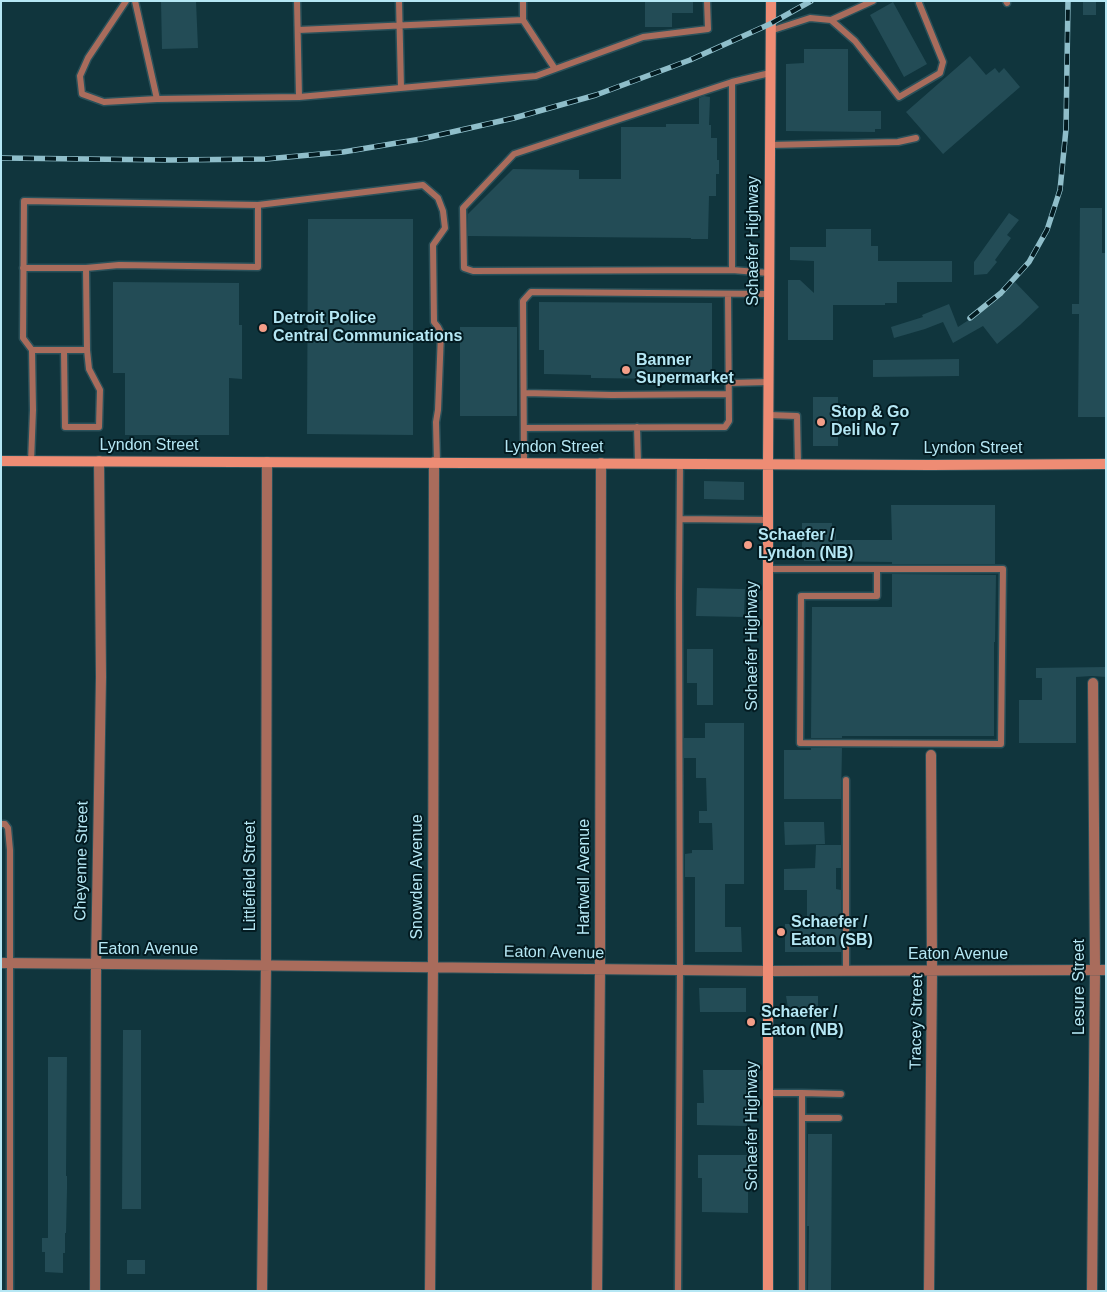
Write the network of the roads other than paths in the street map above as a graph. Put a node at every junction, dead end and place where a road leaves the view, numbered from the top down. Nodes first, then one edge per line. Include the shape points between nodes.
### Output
1 (126, 1) edge
2 (135, 1) edge
3 (297, 1) edge
4 (399, 1) edge
5 (523, 1) edge
6 (707, 1) edge
7 (770, 1) edge
8 (873, 1) edge
9 (920, 3) dead end
10 (523, 20) junction
11 (831, 20) junction
12 (399, 25) junction
13 (298, 30) junction
14 (770, 31) junction
15 (555, 69) junction
16 (770, 72) junction
17 (732, 82) junction
18 (401, 88) junction
19 (298, 97) junction
20 (156, 99) junction
21 (916, 138) dead end
22 (770, 145) junction
23 (258, 205) junction
24 (23, 268) junction
25 (86, 268) junction
26 (732, 270) junction
27 (769, 273) junction
28 (728, 294) junction
29 (769, 294) junction
30 (32, 350) junction
31 (64, 350) junction
32 (86, 350) junction
33 (769, 382) junction
34 (729, 383) junction
35 (524, 393) junction
36 (728, 394) junction
37 (769, 415) junction
38 (637, 427) junction
39 (524, 428) junction
40 (1, 461) edge
41 (99, 461) junction
42 (31, 462) junction
43 (267, 462) junction
44 (435, 462) junction
45 (524, 463) junction
46 (601, 463) junction
47 (638, 463) junction
48 (680, 464) junction
49 (768, 464) junction
50 (798, 464) junction
51 (1106, 464) edge
52 (680, 519) junction
53 (768, 520) junction
54 (768, 569) junction
55 (877, 569) junction
56 (1093, 683) dead end
57 (931, 754) dead end
58 (846, 780) dead end
59 (1, 824) edge
60 (6, 964) edge
61 (96, 965) junction
62 (266, 966) junction
63 (433, 967) junction
64 (600, 969) junction
65 (680, 970) junction
66 (768, 970) junction
67 (846, 970) junction
68 (932, 970) junction
69 (1100, 970) edge
70 (768, 1093) junction
71 (802, 1093) junction
72 (840, 1094) dead end
73 (802, 1118) junction
74 (839, 1118) dead end
75 (10, 1291) edge
76 (94, 1291) edge
77 (262, 1291) edge
78 (430, 1291) edge
79 (598, 1291) edge
80 (678, 1291) edge
81 (768, 1291) edge
82 (802, 1291) edge
83 (929, 1291) edge
84 (1092, 1291) edge

1 - 20 lane via 88,58 80,76 82,94 104,102
2 - 20 lane
3 - 13 lane
4 - 12 lane
5 - 10 lane
6 - 15 lane via 708,29 643,37
7 - 14 street, Schaefer Highway
8 - 11 lane
9 - 11 lane via 943,62 940,74 899,97 855,41
10 - 12 lane
10 - 15 lane
11 - 14 lane via 810,18
12 - 13 lane
12 - 18 lane
13 - 19 lane
14 - 16 street, Schaefer Highway
15 - 18 lane via 536,76
16 - 17 lane
16 - 22 street, Schaefer Highway
17 - 26 lane
17 - 26 lane via 514,154 463,208 464,268 472,271
18 - 19 lane
19 - 20 lane
21 - 22 lane via 898,142
22 - 27 street, Schaefer Highway
23 - 24 lane via 24,201
23 - 25 lane via 258,267 119,265
23 - 44 lane via 423,185 438,198 445,228 433,245 434,322 441,333
24 - 25 lane
24 - 30 lane via 23,338
25 - 32 lane
26 - 27 lane
27 - 29 street, Schaefer Highway
28 - 29 lane
28 - 34 lane
28 - 35 lane via 531,292 524,301
29 - 33 street, Schaefer Highway
30 - 31 lane
30 - 42 lane
31 - 32 lane
31 - 32 lane via 65,428 99,427 100,390 89,369
33 - 34 lane
33 - 37 street, Schaefer Highway
34 - 36 lane
35 - 36 lane
35 - 39 lane
36 - 38 lane via 729,421 725,427
37 - 49 street, Schaefer Highway
37 - 50 lane via 797,416
38 - 39 lane
38 - 47 lane
39 - 45 lane
40 - 42 street, Lyndon Street
41 - 42 street, Lyndon Street
41 - 43 street, Lyndon Street
41 - 61 street, Cheyenne Street via 101,677
43 - 44 street, Lyndon Street
43 - 62 street, Littlefield Street
44 - 45 street, Lyndon Street
44 - 63 street, Snowden Avenue
45 - 46 street, Lyndon Street
46 - 47 street, Lyndon Street
46 - 64 street, Hartwell Avenue
47 - 48 street, Lyndon Street
48 - 49 street, Lyndon Street
48 - 52 lane
49 - 50 street, Lyndon Street
49 - 53 street, Schaefer Highway
50 - 51 street, Lyndon Street
52 - 53 lane
52 - 65 lane
53 - 54 street, Schaefer Highway
54 - 55 lane
54 - 66 street, Schaefer Highway
55 - 55 lane via 1003,569 1001,744 800,743 801,596 877,596
56 - 69 street, Lesure Street
57 - 68 street, Tracey Street
58 - 67 lane
59 - 60 lane via 8,828 10,850
60 - 61 street, Eaton Avenue
60 - 75 lane
61 - 62 street, Eaton Avenue
61 - 76 street, Cheyenne Street
62 - 63 street, Eaton Avenue
62 - 77 street, Littlefield Street
63 - 64 street, Eaton Avenue
63 - 78 street, Snowden Avenue
64 - 65 street, Eaton Avenue
64 - 79 street, Hartwell Avenue
65 - 66 street, Eaton Avenue
65 - 80 lane
66 - 67 street, Eaton Avenue
66 - 70 street, Schaefer Highway
67 - 68 street, Eaton Avenue
68 - 69 street, Eaton Avenue
68 - 83 street, Tracey Street
69 - 84 street, Lesure Street
70 - 71 lane
70 - 81 street, Schaefer Highway
71 - 72 lane
71 - 73 lane
73 - 74 lane
73 - 82 lane

